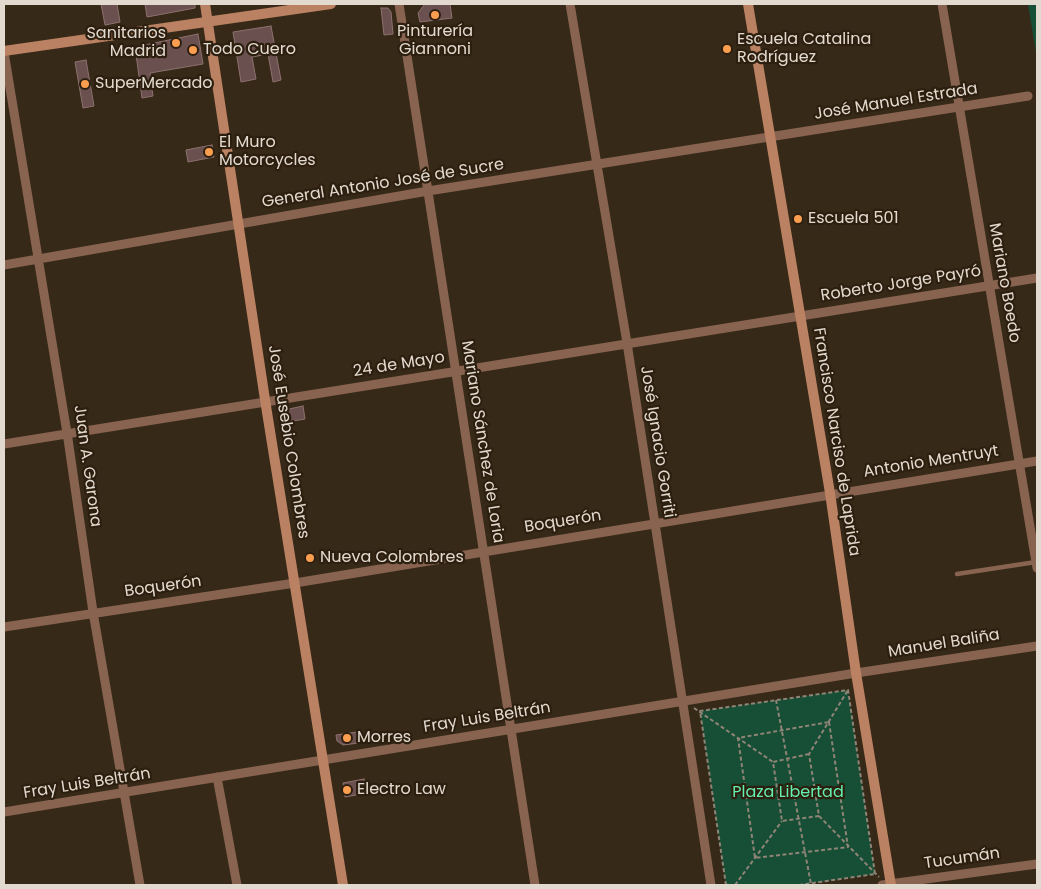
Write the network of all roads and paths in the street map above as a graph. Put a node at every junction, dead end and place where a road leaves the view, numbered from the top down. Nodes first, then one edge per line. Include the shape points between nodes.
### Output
1 (205, 4) edge
2 (332, 4) edge
3 (399, 4) edge
4 (570, 4) edge
5 (748, 4) edge
6 (942, 4) edge
7 (208, 23) junction
8 (4, 52) edge
9 (1028, 96) dead end
10 (959, 107) junction
11 (769, 138) junction
12 (596, 165) junction
13 (428, 191) junction
14 (239, 224) junction
15 (39, 259) junction
16 (4, 265) edge
17 (1037, 278) edge
18 (990, 286) junction
19 (800, 314) junction
20 (627, 343) junction
21 (456, 370) junction
22 (266, 402) junction
23 (67, 434) junction
24 (4, 444) edge
25 (1037, 461) edge
26 (1019, 463) junction
27 (830, 493) junction
28 (654, 522) junction
29 (483, 550) junction
30 (1037, 565) edge
31 (957, 574) dead end
32 (295, 583) junction
33 (93, 612) junction
34 (4, 627) edge
35 (1037, 646) edge
36 (856, 673) junction
37 (848, 690) junction
38 (776, 700) junction
39 (681, 701) junction
40 (700, 711) junction
41 (829, 722) junction
42 (511, 729) junction
43 (781, 730) junction
44 (738, 738) junction
45 (808, 754) junction
46 (787, 759) junction
47 (324, 760) junction
48 (773, 762) junction
49 (217, 777) junction
50 (125, 793) junction
51 (4, 812) edge
52 (819, 816) junction
53 (799, 819) junction
54 (782, 821) junction
55 (848, 847) junction
56 (805, 852) junction
57 (756, 858) junction
58 (1037, 864) edge
59 (875, 874) junction
60 (811, 884) junction
61 (140, 885) edge
62 (237, 885) edge
63 (343, 885) edge
64 (535, 885) edge
65 (711, 885) edge
66 (726, 885) edge
67 (735, 885) edge
68 (799, 885) edge
69 (888, 885) edge

1 - 7 street, José Eusebio Colombres
2 - 7 street
3 - 13 street, Mariano Sánchez de Loria
4 - 12 street, José Ignacio Gorriti
5 - 11 street, Francisco Narciso de Laprida
6 - 10 street, Mariano Boedo
7 - 8 street
7 - 14 street, José Eusebio Colombres
8 - 15 street, Juan A. Garona
9 - 10 street, José Manuel Estrada
10 - 11 street, José Manuel Estrada
10 - 18 street, Mariano Boedo
11 - 12 street, General Antonio José de Sucre
11 - 19 street, Francisco Narciso de Laprida
12 - 13 street, General Antonio José de Sucre
12 - 20 street, José Ignacio Gorriti
13 - 14 street, General Antonio José de Sucre
13 - 21 street, Mariano Sánchez de Loria
14 - 15 street, General Antonio José de Sucre
14 - 22 street, José Eusebio Colombres
15 - 16 street, General Antonio José de Sucre
15 - 23 street, Juan A. Garona
17 - 18 street, Roberto Jorge Payró
18 - 19 street, Roberto Jorge Payró
18 - 26 street, Mariano Boedo
19 - 20 street, 24 de Mayo
19 - 27 street, Francisco Narciso de Laprida
20 - 21 street, 24 de Mayo
20 - 28 street, José Ignacio Gorriti
21 - 22 street, 24 de Mayo
21 - 29 street, Mariano Sánchez de Loria
22 - 23 street, 24 de Mayo
22 - 32 street, José Eusebio Colombres
23 - 24 street, 24 de Mayo
23 - 33 street, Juan A. Garona
25 - 26 street, Antonio Mentruyt
26 - 27 street, Antonio Mentruyt
26 - 30 street, Mariano Boedo
27 - 28 street, Boquerón
27 - 36 street, Francisco Narciso de Laprida
28 - 29 street, Boquerón
28 - 39 street, José Ignacio Gorriti
29 - 32 street, Boquerón
29 - 42 street, Mariano Sánchez de Loria
30 - 31 lane
32 - 33 street, Boquerón
32 - 47 street, José Eusebio Colombres
33 - 34 street, Boquerón
33 - 50 street, Juan A. Garona
35 - 36 street, Manuel Baliña
36 - 39 street, Fray Luis Beltrán
36 - 69 street, Francisco Narciso de Laprida
37 - 38 path
37 - 41 path
37 - 59 path
38 - 40 path
38 - 43 path
39 - 42 street, Fray Luis Beltrán
39 - 65 street, José Ignacio Gorriti
40 - 44 path
40 - 66 path
41 - 43 path
41 - 45 path
41 - 55 path
42 - 47 street, Fray Luis Beltrán
42 - 64 street, Mariano Sánchez de Loria
43 - 44 path
43 - 46 path
44 - 48 path
44 - 57 path
45 - 46 path
45 - 52 path
46 - 48 path
46 - 53 path
47 - 49 street, Fray Luis Beltrán
47 - 63 street, José Eusebio Colombres
48 - 54 path
49 - 50 street, Fray Luis Beltrán
49 - 62 street
50 - 51 street, Fray Luis Beltrán
50 - 61 street, Juan A. Garona
52 - 53 path
52 - 55 path
53 - 54 path
53 - 56 path
54 - 57 path
55 - 56 path
55 - 59 path
56 - 57 path
56 - 60 path
57 - 67 path
58 - 69 street, Tucumán
59 - 60 path
60 - 68 path

